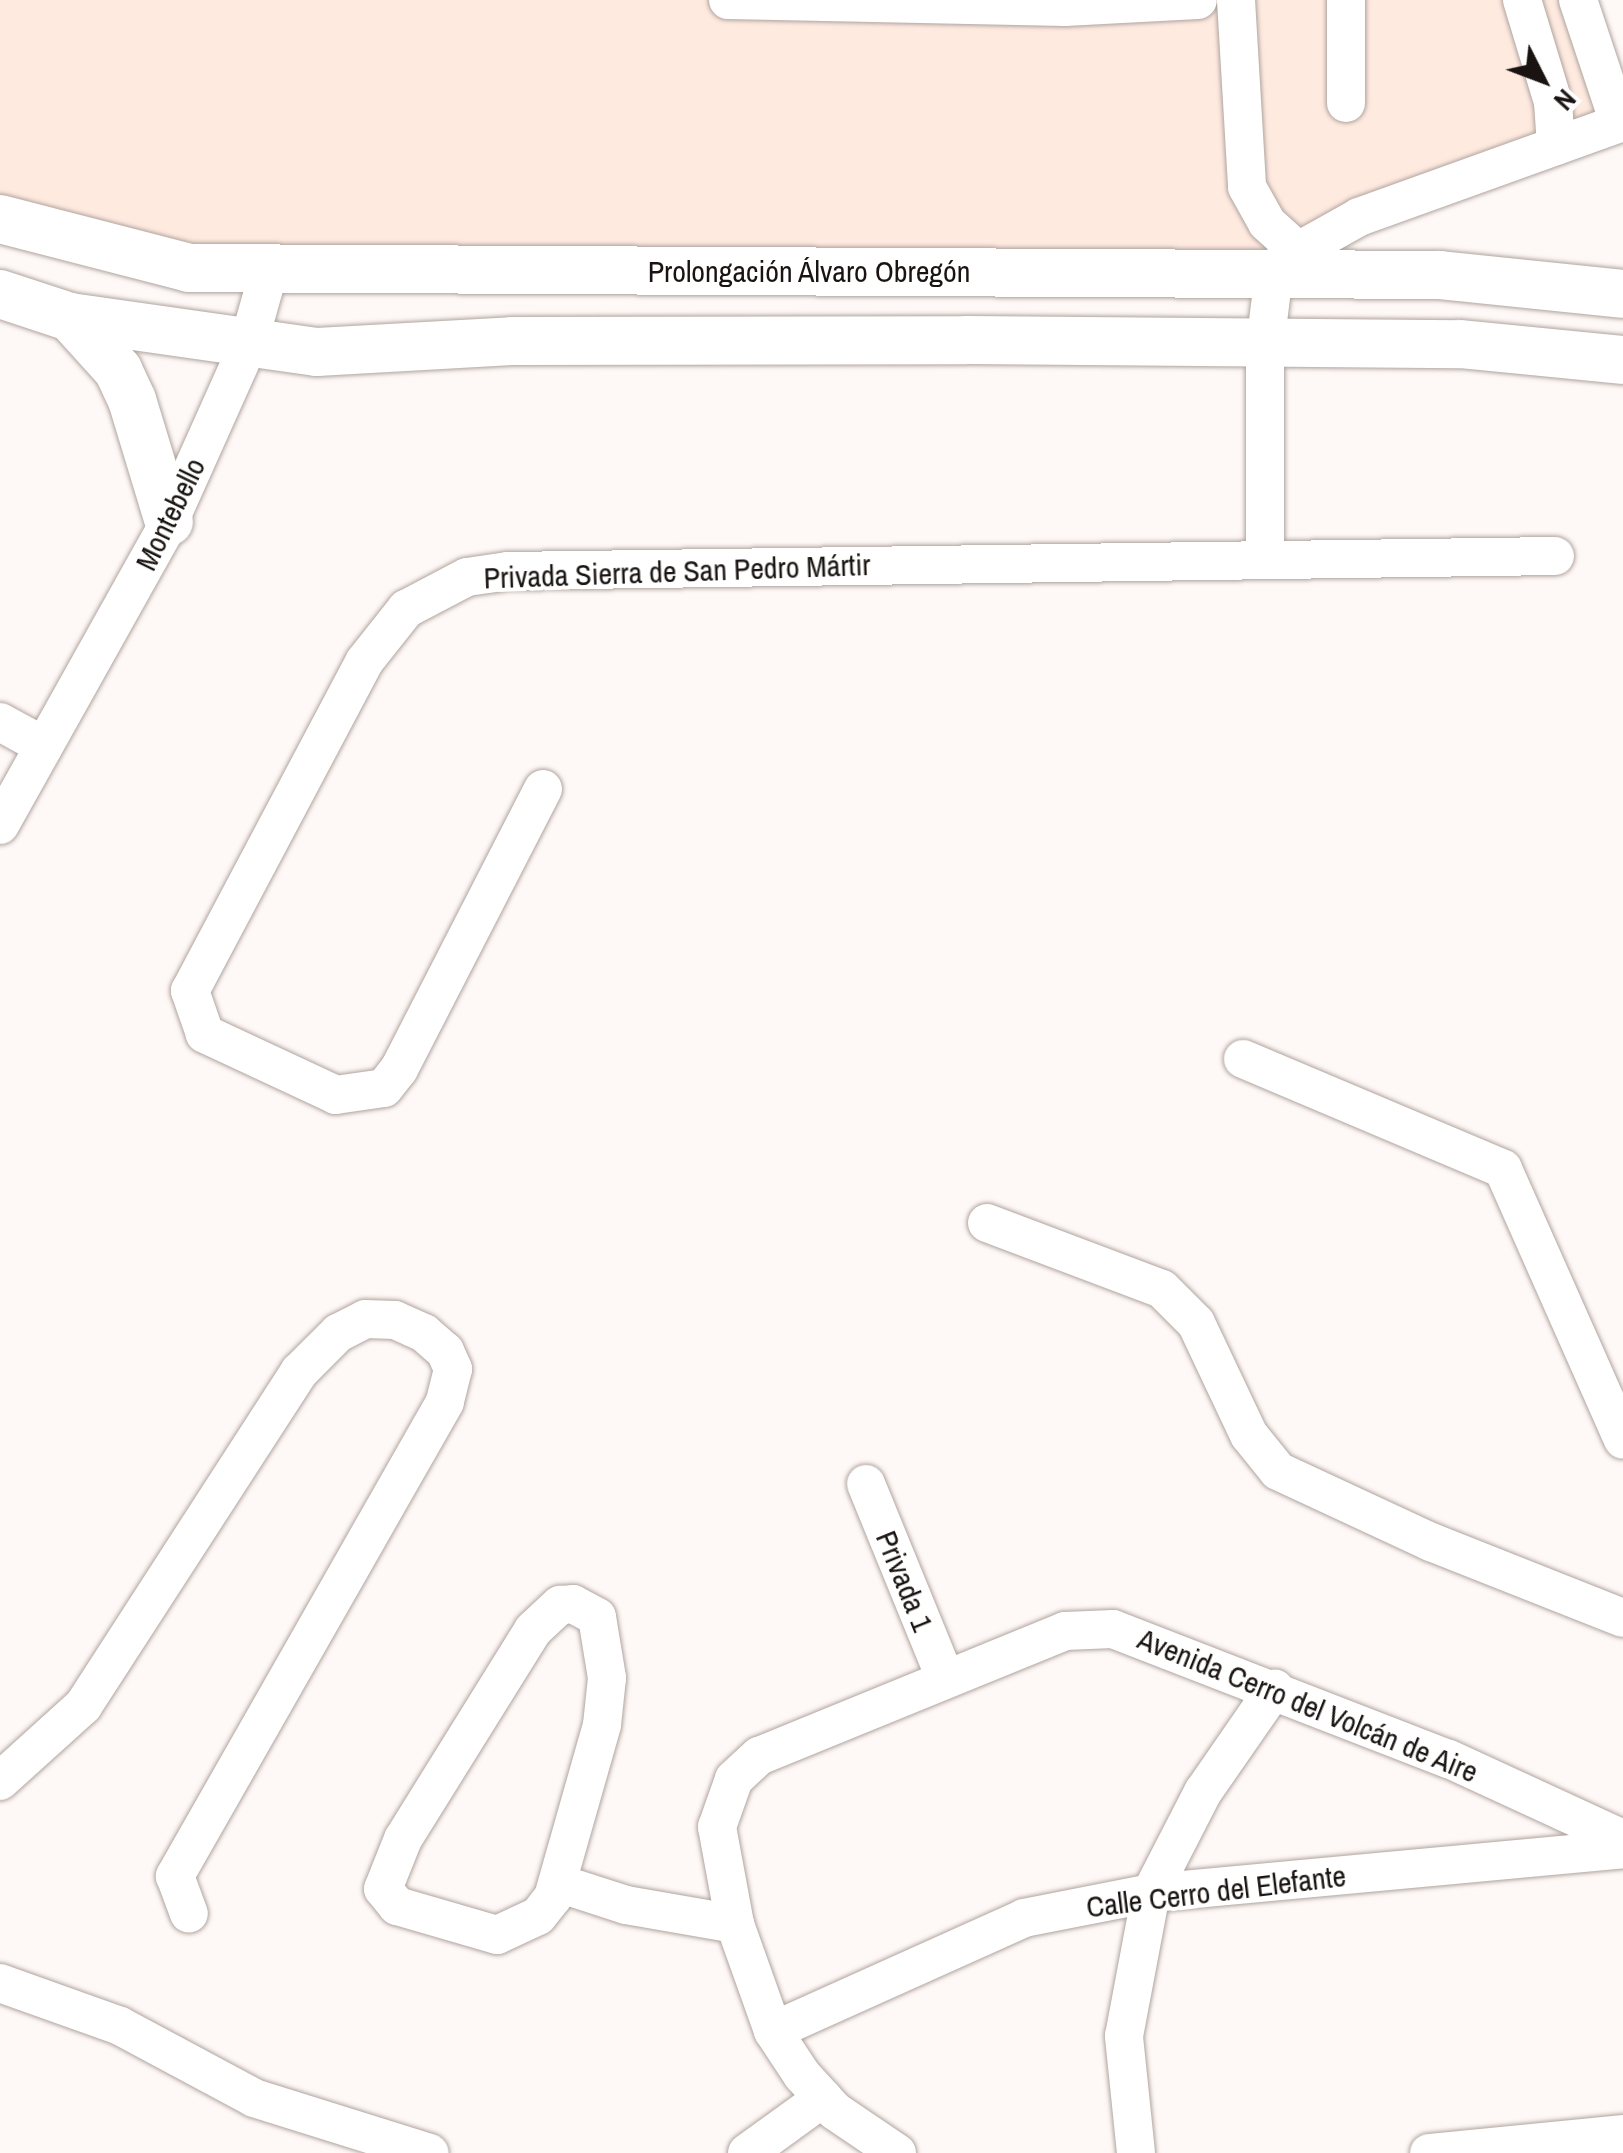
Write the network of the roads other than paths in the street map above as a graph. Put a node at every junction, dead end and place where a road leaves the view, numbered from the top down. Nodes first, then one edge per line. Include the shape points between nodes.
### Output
1 (728, 0) edge
2 (1198, 0) edge
3 (1236, 0) edge
4 (1346, 0) edge
5 (1522, 0) edge
6 (1578, 0) edge
7 (1346, 103) dead end
8 (1621, 123) edge
9 (1556, 146) junction
10 (0, 218) edge
11 (1285, 261) junction
12 (269, 271) junction
13 (0, 294) edge
14 (1623, 294) edge
15 (70, 317) junction
16 (248, 345) junction
17 (1265, 345) junction
18 (1623, 360) edge
19 (169, 522) junction
20 (1555, 556) dead end
21 (1265, 558) junction
22 (0, 722) edge
23 (44, 746) junction
24 (543, 789) dead end
25 (0, 825) edge
26 (1243, 1060) dead end
27 (986, 1223) dead end
28 (1623, 1440) edge
29 (866, 1484) dead end
30 (1623, 1618) edge
31 (945, 1678) junction
32 (1275, 1688) junction
33 (0, 1781) edge
34 (1623, 1839) edge
35 (1623, 1848) edge
36 (558, 1883) junction
37 (1150, 1893) junction
38 (189, 1914) dead end
39 (734, 1924) junction
40 (0, 1982) edge
41 (773, 2031) junction
42 (822, 2098) junction
43 (1623, 2134) edge
44 (430, 2153) edge
45 (747, 2153) edge
46 (897, 2153) edge
47 (1136, 2153) edge
48 (1429, 2153) edge

1 - 2 street via 1064,7
3 - 11 street via 1248,187
4 - 7 street
5 - 9 street via 1553,102
6 - 8 street
8 - 9 street
9 - 11 street via 1358,217
10 - 12 main road, Prolongación Álvaro Obregón via 189,268
11 - 12 main road, Prolongación Álvaro Obregón
11 - 14 main road, Prolongación Álvaro Obregón
11 - 17 street
12 - 16 street, Montebello
13 - 15 main road
15 - 16 main road
15 - 19 main road via 118,370
16 - 17 main road via 354,353 512,341
16 - 19 street, Montebello
17 - 18 main road via 1460,344
17 - 21 street
19 - 23 street, Montebello
20 - 21 street, Privada Sierra de San Pedro Mártir
21 - 24 street, Privada Sierra de San Pedro Mártir via 508,571 434,591 382,634 286,804 190,991 205,1034 336,1095 384,1088
22 - 23 street
23 - 25 street, Montebello
26 - 28 street via 1503,1170
27 - 30 street via 1162,1289 1196,1323 1248,1435 1278,1471 1431,1542
29 - 31 street, Privada 1
31 - 32 street, Avenida Cerro del Volcán de Aire via 1064,1631 1113,1629
31 - 39 street, Avenida Cerro del Volcán de Aire via 742,1768 717,1827
32 - 34 street, Avenida Cerro del Volcán de Aire
32 - 37 street via 1203,1792
33 - 38 street via 83,1706 299,1372 338,1333 366,1319 395,1320 424,1334 445,1351 453,1369 446,1402 175,1876
35 - 37 street, Calle Cerro del Elefante
36 - 36 street via 602,1725 607,1678 597,1617 573,1604 550,1612 510,1662 403,1839 384,1888 396,1906 497,1934 538,1916
36 - 39 street via 626,1904
37 - 41 street, Calle Cerro del Elefante via 1024,1918
37 - 47 street via 1124,2036
39 - 41 street, Avenida Cerro del Volcán de Aire
40 - 44 street via 120,2026 254,2098
41 - 42 street, Avenida Cerro del Volcán de Aire
42 - 45 street
42 - 46 street, Avenida Cerro del Volcán de Aire
43 - 48 street

